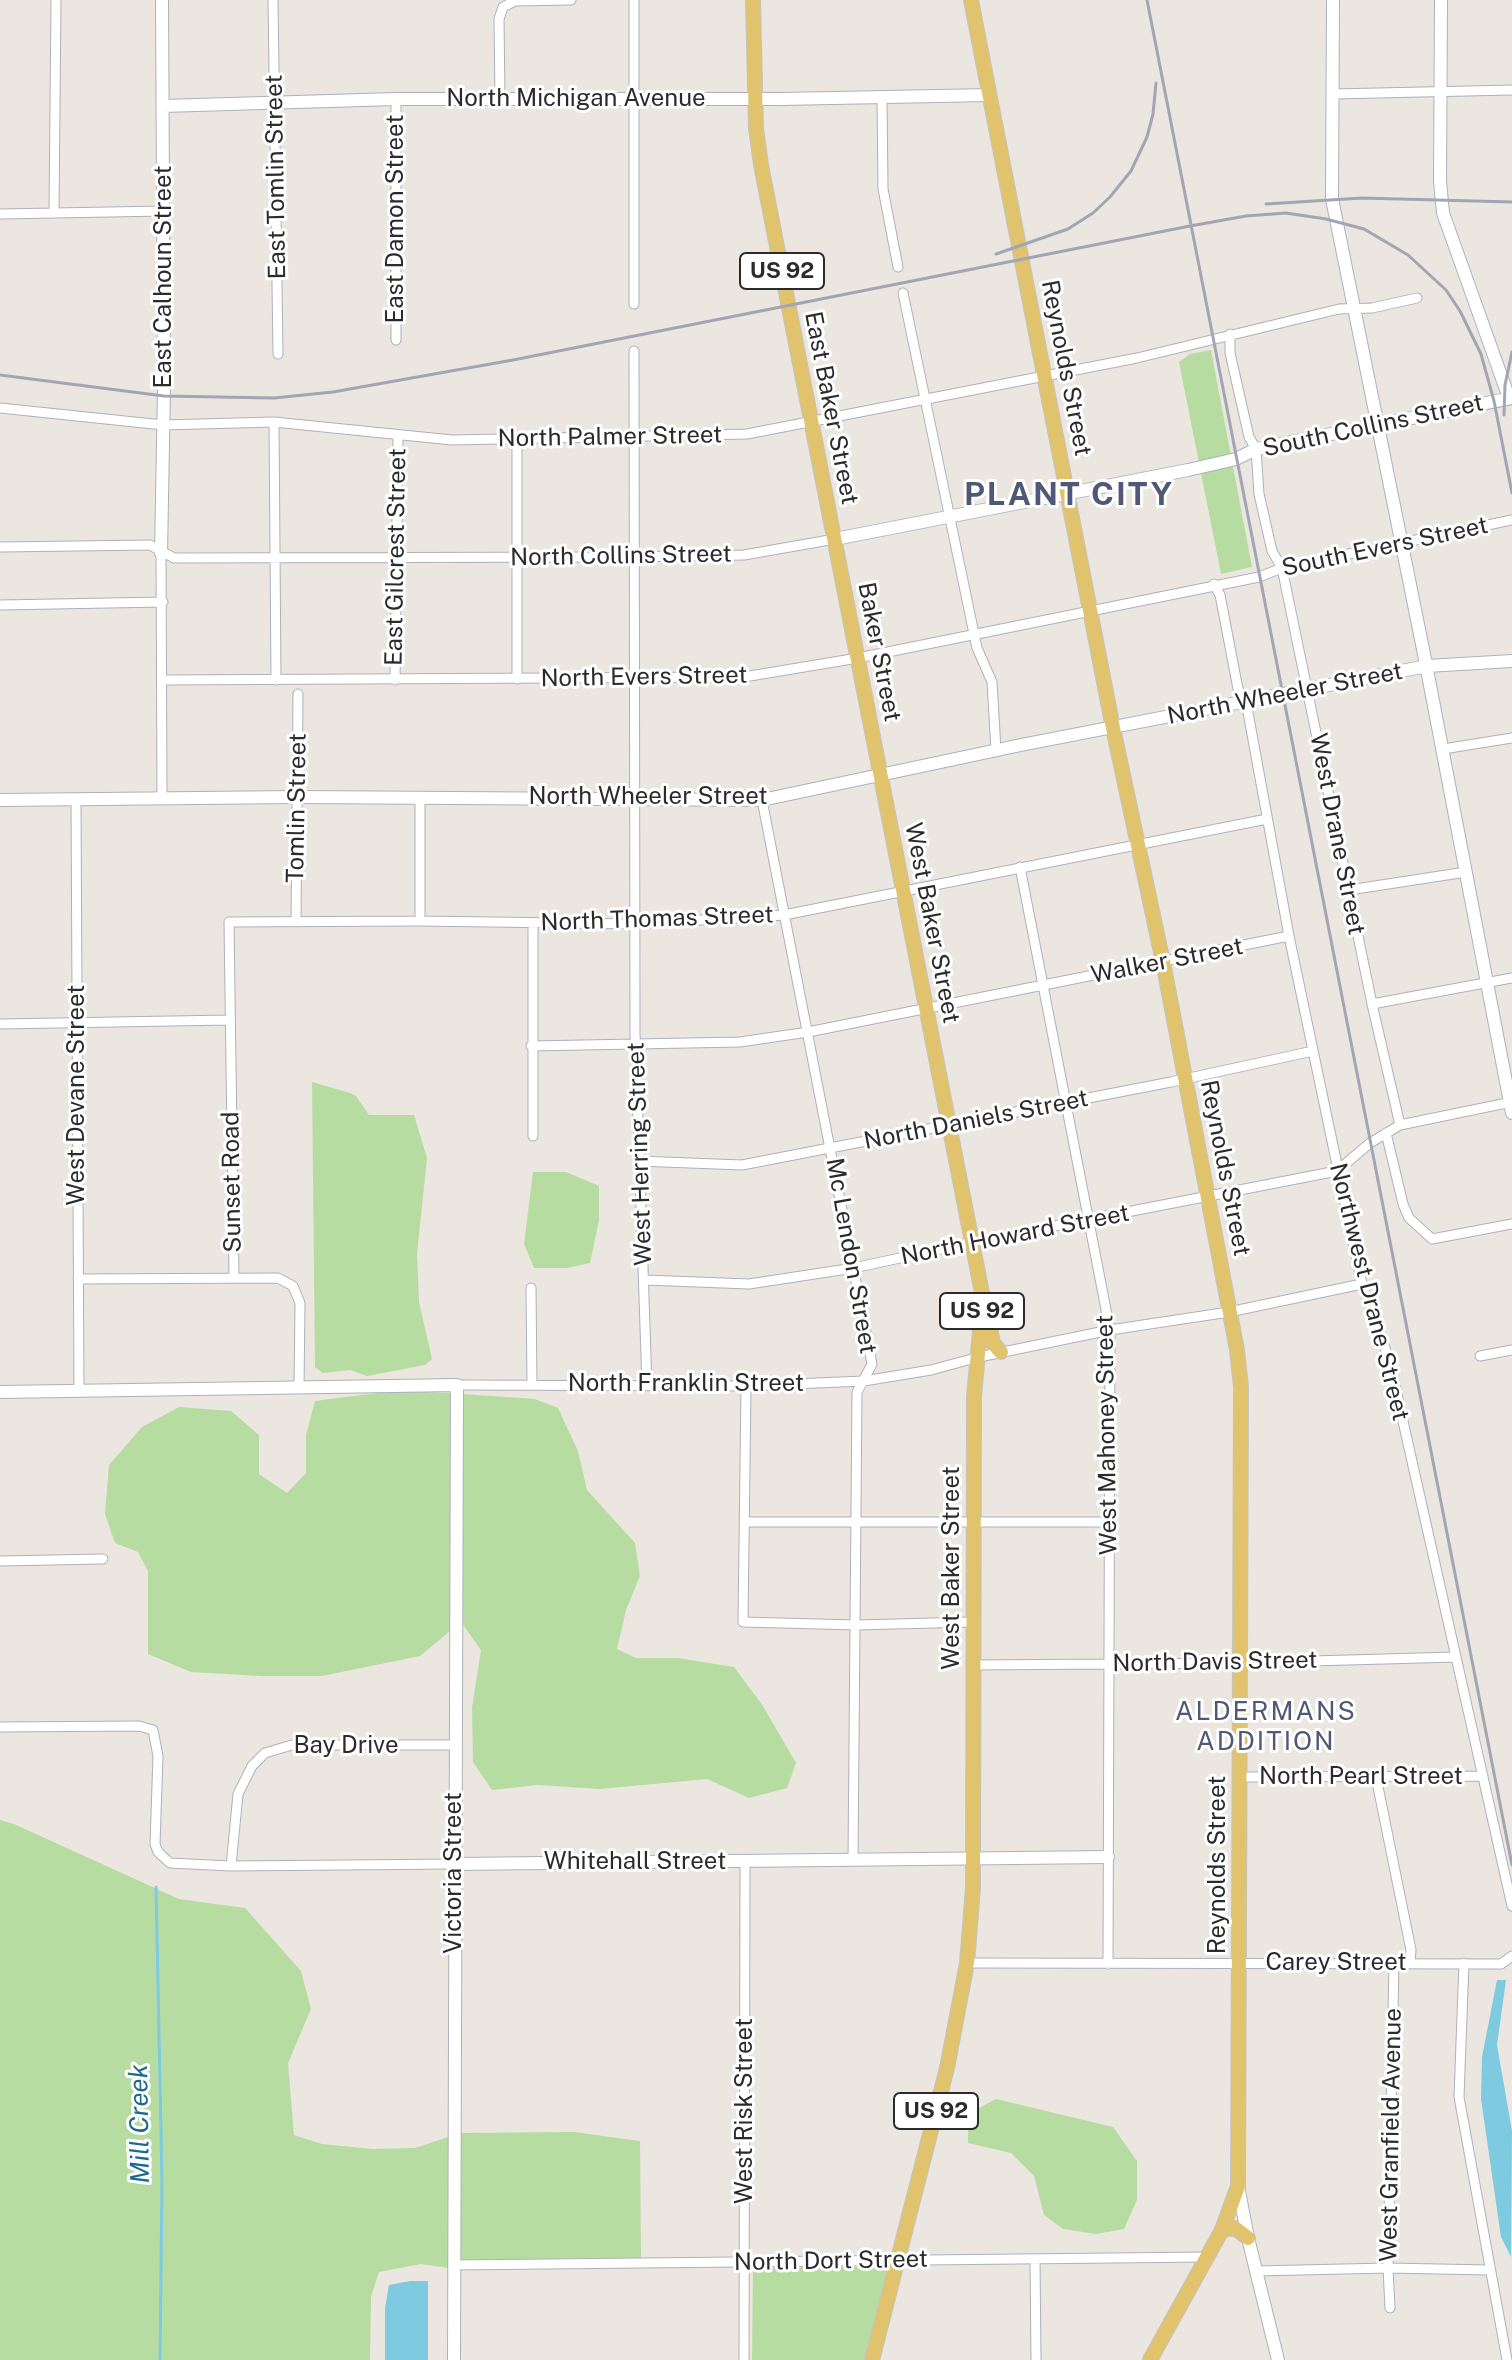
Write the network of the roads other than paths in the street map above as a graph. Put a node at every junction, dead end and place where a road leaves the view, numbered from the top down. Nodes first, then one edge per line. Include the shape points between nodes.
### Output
1 (56, 0) edge
2 (162, 0) edge
3 (273, 0) edge
4 (571, 0) edge
5 (634, 0) edge
6 (753, 0) edge
7 (971, 0) edge
8 (1333, 0) edge
9 (1441, 0) edge
10 (1512, 90) edge
11 (1441, 92) junction
12 (1333, 94) junction
13 (990, 95) junction
14 (882, 97) junction
15 (755, 98) junction
16 (396, 99) junction
17 (500, 99) junction
18 (635, 99) junction
19 (275, 103) junction
20 (163, 106) junction
21 (164, 211) junction
22 (54, 213) junction
23 (0, 214) edge
24 (898, 267) dead end
25 (903, 293) dead end
26 (1417, 298) dead end
27 (634, 304) dead end
28 (1355, 310) junction
29 (1230, 334) junction
30 (396, 340) dead end
31 (634, 351) dead end
32 (278, 354) dead end
33 (1045, 377) junction
34 (1510, 398) edge
35 (928, 401) junction
36 (0, 408) edge
37 (812, 421) junction
38 (274, 422) junction
39 (163, 425) junction
40 (1378, 425) junction
41 (398, 435) junction
42 (634, 436) junction
43 (517, 440) junction
44 (1256, 449) junction
45 (1236, 459) joint
46 (1068, 494) junction
47 (951, 517) junction
48 (1512, 520) edge
49 (835, 539) junction
50 (1402, 543) junction
51 (0, 547) edge
52 (161, 553) junction
53 (635, 557) junction
54 (394, 558) junction
55 (516, 558) junction
56 (277, 559) junction
57 (1282, 568) junction
58 (1259, 577) joint
59 (1214, 584) junction
60 (163, 602) junction
61 (0, 605) edge
62 (1091, 610) junction
63 (974, 634) junction
64 (858, 658) junction
65 (1512, 661) edge
66 (1427, 666) junction
67 (517, 679) junction
68 (634, 679) junction
69 (162, 680) junction
70 (276, 680) junction
71 (395, 680) junction
72 (1307, 691) junction
73 (298, 694) dead end
74 (1246, 702) junction
75 (1113, 728) junction
76 (1512, 738) edge
77 (1443, 749) junction
78 (996, 750) junction
79 (880, 774) junction
80 (297, 797) junction
81 (162, 798) junction
82 (420, 798) junction
83 (633, 798) junction
84 (76, 799) junction
85 (0, 800) edge
86 (762, 800) junction
87 (1267, 819) junction
88 (1140, 845) junction
89 (1020, 867) junction
90 (1466, 872) junction
91 (904, 890) junction
92 (1349, 890) junction
93 (784, 915) junction
94 (420, 921) junction
95 (229, 922) joint
96 (296, 922) junction
97 (533, 923) junction
98 (634, 924) junction
99 (1289, 936) junction
100 (1163, 962) junction
101 (1512, 978) edge
102 (1487, 982) junction
103 (1044, 984) junction
104 (1372, 1004) junction
105 (927, 1007) junction
106 (229, 1020) junction
107 (76, 1022) junction
108 (0, 1024) edge
109 (808, 1032) junction
110 (635, 1043) junction
111 (531, 1046) junction
112 (1313, 1051) junction
113 (1186, 1079) junction
114 (1066, 1103) junction
115 (1511, 1105) edge
116 (950, 1125) junction
117 (1400, 1125) junction
118 (1386, 1133) junction
119 (533, 1136) dead end
120 (831, 1149) junction
121 (638, 1161) junction
122 (1337, 1171) junction
123 (1209, 1197) junction
124 (1089, 1219) junction
125 (1512, 1224) edge
126 (973, 1242) junction
127 (854, 1268) junction
128 (234, 1278) junction
129 (78, 1279) junction
130 (645, 1280) junction
131 (1362, 1284) junction
132 (531, 1288) dead end
133 (983, 1298) junction
134 (1229, 1312) junction
135 (1110, 1330) junction
136 (1512, 1350) edge
137 (1001, 1352) junction
138 (1480, 1356) dead end
139 (979, 1357) junction
140 (864, 1381) junction
141 (532, 1384) junction
142 (457, 1385) junction
143 (647, 1385) junction
144 (746, 1386) junction
145 (299, 1387) junction
146 (79, 1391) junction
147 (0, 1392) edge
148 (746, 1522) junction
149 (974, 1522) junction
150 (1109, 1522) junction
151 (857, 1523) junction
152 (103, 1559) dead end
153 (0, 1561) edge
154 (973, 1622) junction
155 (856, 1625) junction
156 (1456, 1657) junction
157 (1240, 1663) junction
158 (1108, 1664) junction
159 (973, 1665) junction
160 (0, 1727) edge
161 (455, 1745) junction
162 (1483, 1776) junction
163 (1240, 1777) junction
164 (1376, 1777) junction
165 (1108, 1857) junction
166 (973, 1858) junction
167 (853, 1860) junction
168 (745, 1862) junction
169 (454, 1864) junction
170 (231, 1866) junction
171 (1512, 1906) edge
172 (1512, 1956) edge
173 (1394, 1962) junction
174 (1410, 1962) junction
175 (967, 1963) junction
176 (1239, 1963) junction
177 (1464, 1963) junction
178 (1108, 1964) junction
179 (1238, 2186) junction
180 (1222, 2230) junction
181 (1248, 2238) junction
182 (1207, 2257) junction
183 (1035, 2259) junction
184 (898, 2260) junction
185 (745, 2263) junction
186 (454, 2265) junction
187 (1388, 2268) junction
188 (1489, 2270) junction
189 (1256, 2271) junction
190 (1390, 2308) dead end
191 (454, 2360) edge
192 (744, 2360) edge
193 (872, 2360) edge
194 (1036, 2360) edge
195 (1150, 2360) edge
196 (1278, 2360) edge
197 (1507, 2360) edge

1 - 22 street
2 - 20 street, East Calhoun Street
3 - 19 street, East Tomlin Street
4 - 17 street via 515,1 503,7
5 - 18 street
6 - 15 main road, East Baker Street / US 92
7 - 13 main road, Reynolds Street
8 - 12 street
9 - 11 street
10 - 11 street
11 - 12 street
11 - 34 street via 1443,213
12 - 28 street via 1332,199
13 - 14 street, North Michigan Avenue
13 - 33 main road, Reynolds Street
14 - 15 street, North Michigan Avenue
14 - 24 street via 883,189
15 - 18 street, North Michigan Avenue
15 - 37 main road, East Baker Street / US 92 via 761,165
16 - 17 street, North Michigan Avenue
16 - 19 street, North Michigan Avenue
16 - 30 street, East Damon Street
17 - 18 street, North Michigan Avenue
18 - 27 street
19 - 20 street, North Michigan Avenue
19 - 32 street, East Tomlin Street
20 - 21 street, East Calhoun Street
21 - 22 street
21 - 39 street, East Calhoun Street
22 - 23 street
25 - 35 street
26 - 28 street, North Palmer Street
28 - 29 street, North Palmer Street
28 - 40 street
29 - 33 street, North Palmer Street
29 - 44 street, West Drane Street via 1230,353
31 - 42 street, West Herring Street
33 - 35 street, North Palmer Street
33 - 46 main road, Reynolds Street
34 - 40 street, South Collins Street
35 - 37 street, North Palmer Street
35 - 47 street
36 - 39 street, North Palmer Street
37 - 42 street, North Palmer Street via 747,434
37 - 49 main road, East Baker Street / US 92
38 - 39 street, North Palmer Street
38 - 41 street, North Palmer Street
38 - 56 street
39 - 52 street, East Calhoun Street
40 - 44 street, South Collins Street
40 - 50 street
41 - 43 street, North Palmer Street
41 - 54 street, East Gilcrest Street
42 - 43 street, North Palmer Street
42 - 53 street, West Herring Street
43 - 55 street
44 - 45 street, South Collins Street
44 - 57 street, West Drane Street via 1259,494 1272,551
45 - 46 street, North Collins Street
46 - 47 street, North Collins Street
46 - 62 main road, Reynolds Street
47 - 49 street, North Collins Street
47 - 63 street
48 - 50 street, South Evers Street
49 - 53 street, North Collins Street via 744,555
49 - 64 main road, Baker Street / US 92
50 - 57 street, South Evers Street
50 - 66 street
51 - 52 street, North Collins Street via 150,545
52 - 56 street, North Collins Street via 174,558
52 - 60 street
53 - 55 street, North Collins Street
53 - 68 street, West Herring Street
54 - 55 street, North Collins Street
54 - 56 street, North Collins Street
54 - 71 street, East Gilcrest Street
55 - 67 street
56 - 70 street
57 - 58 street, South Evers Street
57 - 72 street, West Drane Street
58 - 59 street, North Evers Street
59 - 62 street, North Evers Street
59 - 74 street, Northwest Drane Street via 1238,689
60 - 61 street
60 - 69 street
62 - 63 street, North Evers Street
62 - 75 main road, Reynolds Street
63 - 64 street, North Evers Street
63 - 78 street via 992,682
64 - 68 street, North Evers Street via 744,677
64 - 79 main road, Baker Street / US 92
65 - 66 street, North Wheeler Street
66 - 72 street, North Wheeler Street
66 - 77 street
67 - 68 street, North Evers Street
67 - 71 street, North Evers Street
68 - 83 street, West Herring Street
69 - 70 street, North Evers Street
69 - 81 street
70 - 71 street, North Evers Street
72 - 74 street, North Wheeler Street
72 - 92 street, West Drane Street
73 - 80 street, Tomlin Street
74 - 75 street, North Wheeler Street
74 - 87 street, Northwest Drane Street
75 - 78 street, North Wheeler Street
75 - 88 main road, Reynolds Street
76 - 77 street
77 - 90 street
78 - 79 street, North Wheeler Street
79 - 86 street, North Wheeler Street
79 - 91 main road, West Baker Street / US 92
80 - 81 street, North Wheeler Street
80 - 82 street, North Wheeler Street
80 - 96 street, Tomlin Street
81 - 84 street, North Wheeler Street
82 - 83 street, North Wheeler Street
82 - 94 street
83 - 86 street, North Wheeler Street
83 - 98 street, West Herring Street
84 - 85 street, North Wheeler Street
84 - 107 street, West Devane Street
86 - 93 street, Mc Lendon Street
87 - 88 street, North Thomas Street
87 - 99 street, Northwest Drane Street
88 - 89 street, North Thomas Street
88 - 100 main road, Reynolds Street
89 - 91 street, North Thomas Street
89 - 103 street, West Mahoney Street
90 - 92 street
90 - 102 street
91 - 93 street, North Thomas Street
91 - 105 main road, West Baker Street / US 92
92 - 104 street, West Drane Street
93 - 98 street, North Thomas Street
93 - 109 street, Mc Lendon Street
94 - 96 street, North Thomas Street
94 - 97 street, North Thomas Street
95 - 96 street, North Thomas Street
95 - 106 street, Sunset Road
97 - 98 street, North Thomas Street
97 - 111 street
98 - 110 street, West Herring Street
99 - 100 street, Walker Street
99 - 112 street, Northwest Drane Street
100 - 103 street, Walker Street
100 - 113 main road, Reynolds Street
101 - 102 street
102 - 104 street
102 - 115 street
103 - 105 street, Walker Street
103 - 114 street, West Mahoney Street
104 - 117 street, West Drane Street
105 - 109 street, Walker Street
105 - 116 main road, West Baker Street / US 92
106 - 107 street
106 - 128 street, Sunset Road
107 - 108 street
107 - 129 street, West Devane Street
109 - 110 street, Walker Street via 740,1042
109 - 120 street, Mc Lendon Street
110 - 111 street, Walker Street
110 - 121 street, West Herring Street
111 - 119 street
112 - 113 street, North Daniels Street
112 - 122 street, Northwest Drane Street
113 - 114 street, North Daniels Street
113 - 123 main road, Reynolds Street
114 - 116 street, North Daniels Street
114 - 124 street, West Mahoney Street
115 - 117 street
116 - 120 street, North Daniels Street
116 - 126 main road, West Baker Street / US 92
117 - 118 street
118 - 122 street
118 - 125 street via 1409,1218 1432,1239
120 - 121 street, North Daniels Street via 742,1165
120 - 127 street, Mc Lendon Street
121 - 130 street, West Herring Street
122 - 123 street, North Howard Street
122 - 131 street, Northwest Drane Street
123 - 124 street, North Howard Street
123 - 134 main road, Reynolds Street
124 - 126 street, North Howard Street
124 - 135 street, West Mahoney Street
126 - 127 street, North Howard Street
126 - 133 main road, West Baker Street / US 92
127 - 130 street, North Howard Street via 749,1284
127 - 140 street, Mc Lendon Street via 872,1364
128 - 129 street
128 - 145 street, Sunset Road via 278,1278 293,1286 300,1303
129 - 146 street, West Devane Street
130 - 143 street, West Herring Street
131 - 134 street, North Franklin Street
131 - 156 street, Northwest Drane Street via 1389,1359
132 - 141 street
133 - 137 main road, US 92 via 993,1343
133 - 139 main road, West Baker Street / US 92
134 - 135 street, North Franklin Street
134 - 157 main road, Reynolds Street via 1241,1387
135 - 137 street, North Franklin Street
135 - 150 street, West Mahoney Street
136 - 138 street
137 - 139 street, North Franklin Street
139 - 140 street, North Franklin Street
139 - 149 main road, West Baker Street / US 92
140 - 144 street, North Franklin Street
140 - 151 street, Mc Lendon Street via 857,1392
141 - 142 street, North Franklin Street
141 - 143 street, North Franklin Street
142 - 145 street, North Franklin Street
142 - 161 street, Victoria Street
143 - 144 street, North Franklin Street
144 - 148 street
145 - 146 street, North Franklin Street
146 - 147 street, North Franklin Street
148 - 151 street
148 - 155 street via 743,1622
149 - 150 street
149 - 151 street
149 - 154 main road, West Baker Street / US 92
150 - 158 street, West Mahoney Street
151 - 155 street, Mc Lendon Street
152 - 153 street
154 - 155 street
154 - 159 main road, West Baker Street / US 92
155 - 167 street, Mc Lendon Street
156 - 157 street, North Davis Street
156 - 162 street, Northwest Drane Street
157 - 158 street, North Davis Street
157 - 163 main road, Reynolds Street
158 - 159 street, North Davis Street
158 - 165 street, West Mahoney Street
159 - 166 main road, West Baker Street / US 92
160 - 170 street, Whitehall Street via 153,1730 158,1852 179,1865
161 - 169 street, Victoria Street
161 - 170 street, Bay Drive via 292,1745 265,1753 238,1794
162 - 164 street, North Pearl Street
162 - 171 street, Northwest Drane Street
163 - 164 street, North Pearl Street
163 - 176 main road, Reynolds Street
164 - 174 street
165 - 166 street, Whitehall Street
165 - 178 street, West Mahoney Street
166 - 167 street, Whitehall Street
166 - 175 main road, West Baker Street / US 92
167 - 168 street, Whitehall Street
168 - 169 street, Whitehall Street
168 - 185 street, West Risk Street
169 - 170 street, Whitehall Street
169 - 186 street, Victoria Street
172 - 177 street, Carey Street via 1501,1964
173 - 174 street, Carey Street
173 - 176 street, Carey Street
173 - 187 street, West Granfield Avenue
174 - 177 street, Carey Street
175 - 178 street, Carey Street
175 - 184 main road, West Baker Street / US 92 via 947,2069
176 - 178 street, Carey Street
176 - 179 main road, Reynolds Street
177 - 188 street via 1459,2097
179 - 180 main road
179 - 181 street, Reynolds Street
180 - 181 main road via 1235,2228
180 - 182 main road
181 - 189 street, Reynolds Street
182 - 183 street, North Dort Street
182 - 195 main road
183 - 184 street, North Dort Street
183 - 194 street
184 - 185 street, North Dort Street
184 - 193 main road, West Baker Street / US 92
185 - 186 street, North Dort Street
185 - 192 street, West Risk Street
186 - 191 street, Victoria Street
187 - 188 street
187 - 189 street
187 - 190 street, West Granfield Avenue
188 - 197 street
189 - 196 street, Reynolds Street

